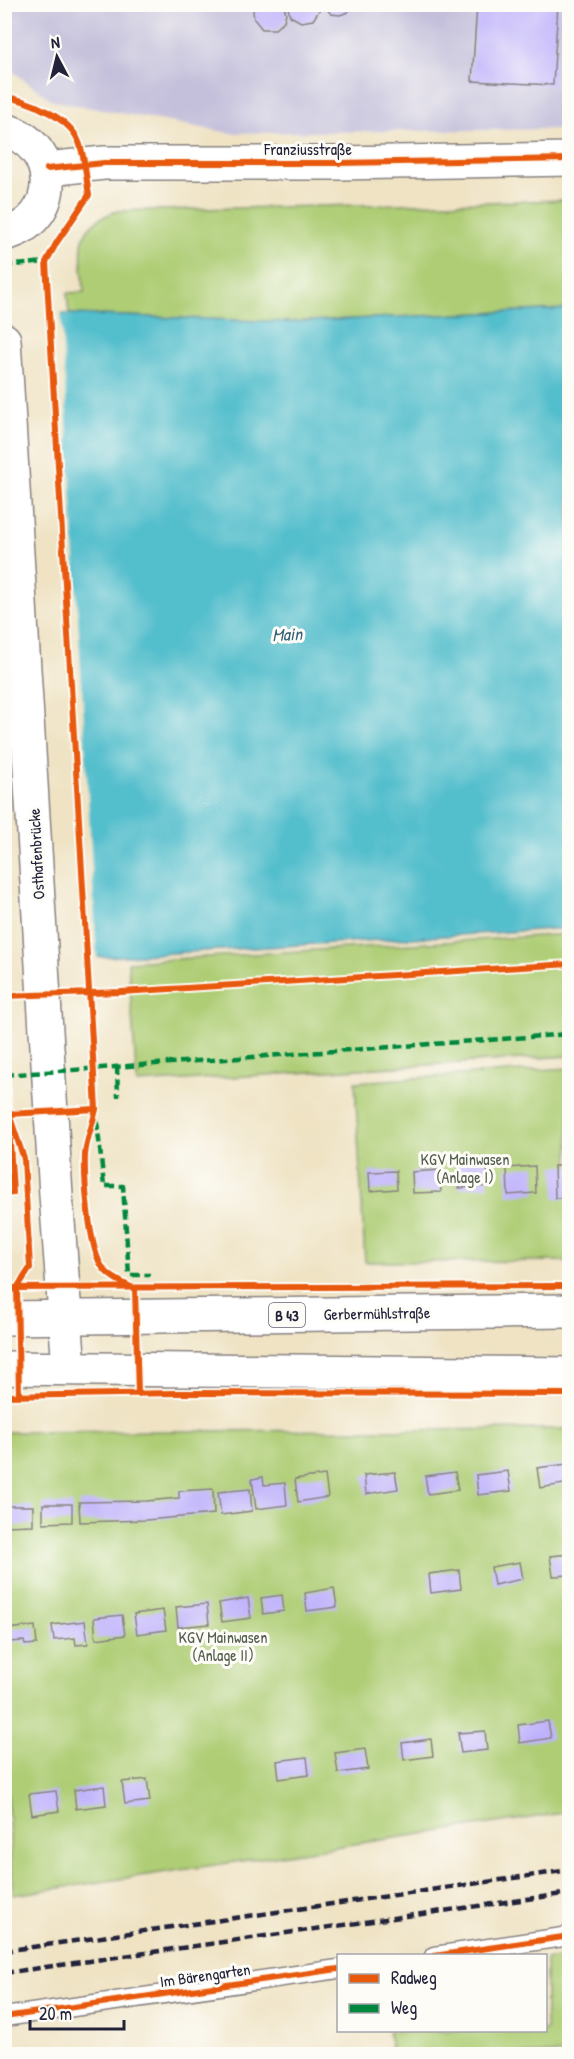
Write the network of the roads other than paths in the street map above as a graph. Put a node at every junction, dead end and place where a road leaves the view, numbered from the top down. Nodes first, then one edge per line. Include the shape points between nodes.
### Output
1 (4, 130) edge
2 (570, 159) edge
3 (46, 169) junction
4 (4, 234) edge
5 (4, 340) edge
6 (570, 1311) edge
7 (66, 1316) junction
8 (4, 1318) edge
9 (4, 1368) edge
10 (69, 1368) junction
11 (570, 1374) edge
12 (570, 1936) edge
13 (448, 1954) edge
14 (337, 1969) edge
15 (4, 2017) edge

1 - 3 street via 30,142
2 - 3 street, Franziusstraße via 104,163
3 - 4 street via 48,184 38,214 27,225
5 - 7 street, Osthafenbrücke
6 - 7 street, Gerbermühlstraße / B 43
7 - 8 street, Gerbermühlstraße / B 43
7 - 10 street, Osthafenbrücke
9 - 10 street
10 - 11 street
12 - 13 lane
14 - 15 lane, Im Bärengarten

